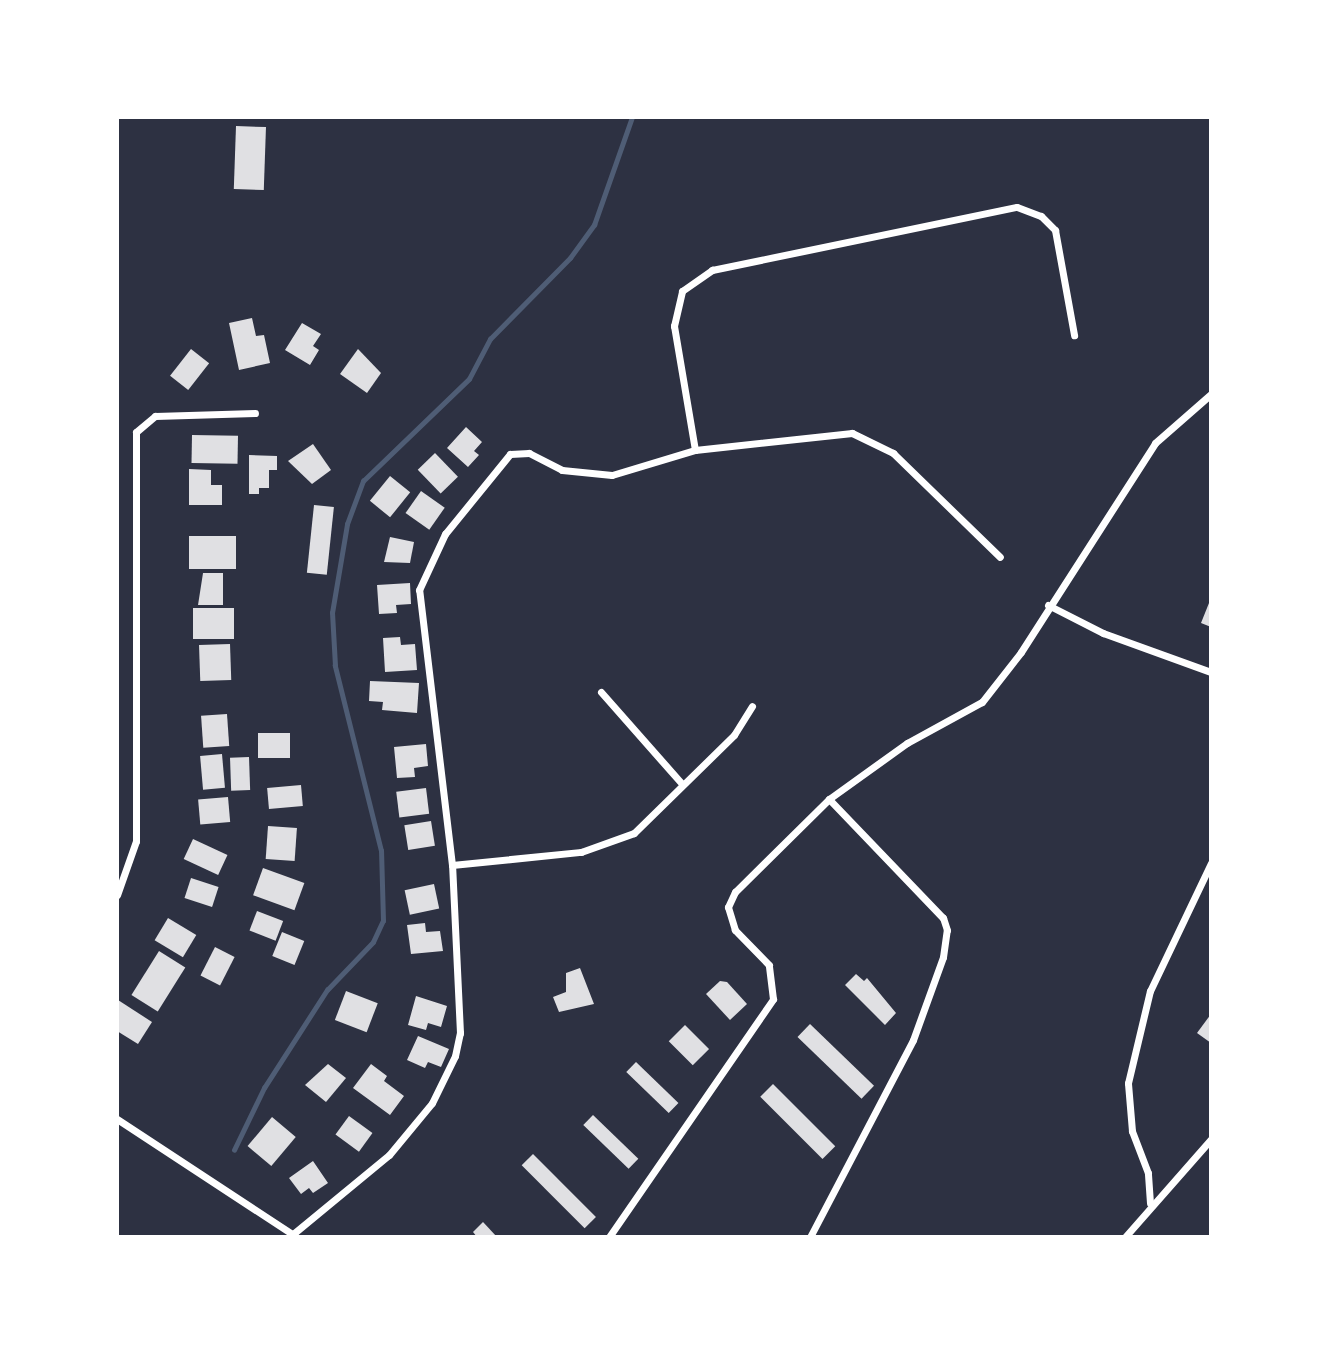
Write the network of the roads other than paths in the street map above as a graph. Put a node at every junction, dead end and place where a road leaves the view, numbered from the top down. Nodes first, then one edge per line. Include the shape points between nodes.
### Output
1 (1074, 335) dead end
2 (1211, 394) edge
3 (255, 413) dead end
4 (695, 450) junction
5 (1000, 556) dead end
6 (1048, 605) junction
7 (1211, 672) edge
8 (601, 692) dead end
9 (752, 706) dead end
10 (682, 784) junction
11 (829, 799) junction
12 (1211, 863) edge
13 (452, 865) junction
14 (117, 868) edge
15 (127, 873) junction
16 (117, 895) edge
17 (117, 1119) edge
18 (1211, 1139) edge
19 (1150, 1203) junction
20 (294, 1236) edge
21 (609, 1237) edge
22 (810, 1237) edge
23 (1125, 1237) edge

1 - 4 street via 1055,230 1041,216 1017,207 712,270 682,290 674,326
2 - 6 street via 1155,443
3 - 15 street via 165,414 155,416 136,432 139,757 136,841
4 - 5 street via 852,433 893,453
4 - 13 street via 612,475 562,471 529,453 510,454 444,534 419,590
6 - 7 street via 1103,633
6 - 11 street via 1021,652 982,702 907,743
8 - 10 street
9 - 10 street via 734,735
10 - 13 street via 634,833 604,847
11 - 21 street via 734,892 728,906 736,930 769,965 773,999
11 - 22 street via 943,918 947,929 943,957 913,1040
12 - 19 street via 1150,991 1128,1083 1132,1131 1148,1173
13 - 20 street via 460,1033 455,1056 432,1103 389,1155
14 - 15 street
15 - 16 street
17 - 20 street
18 - 19 street
19 - 23 street

